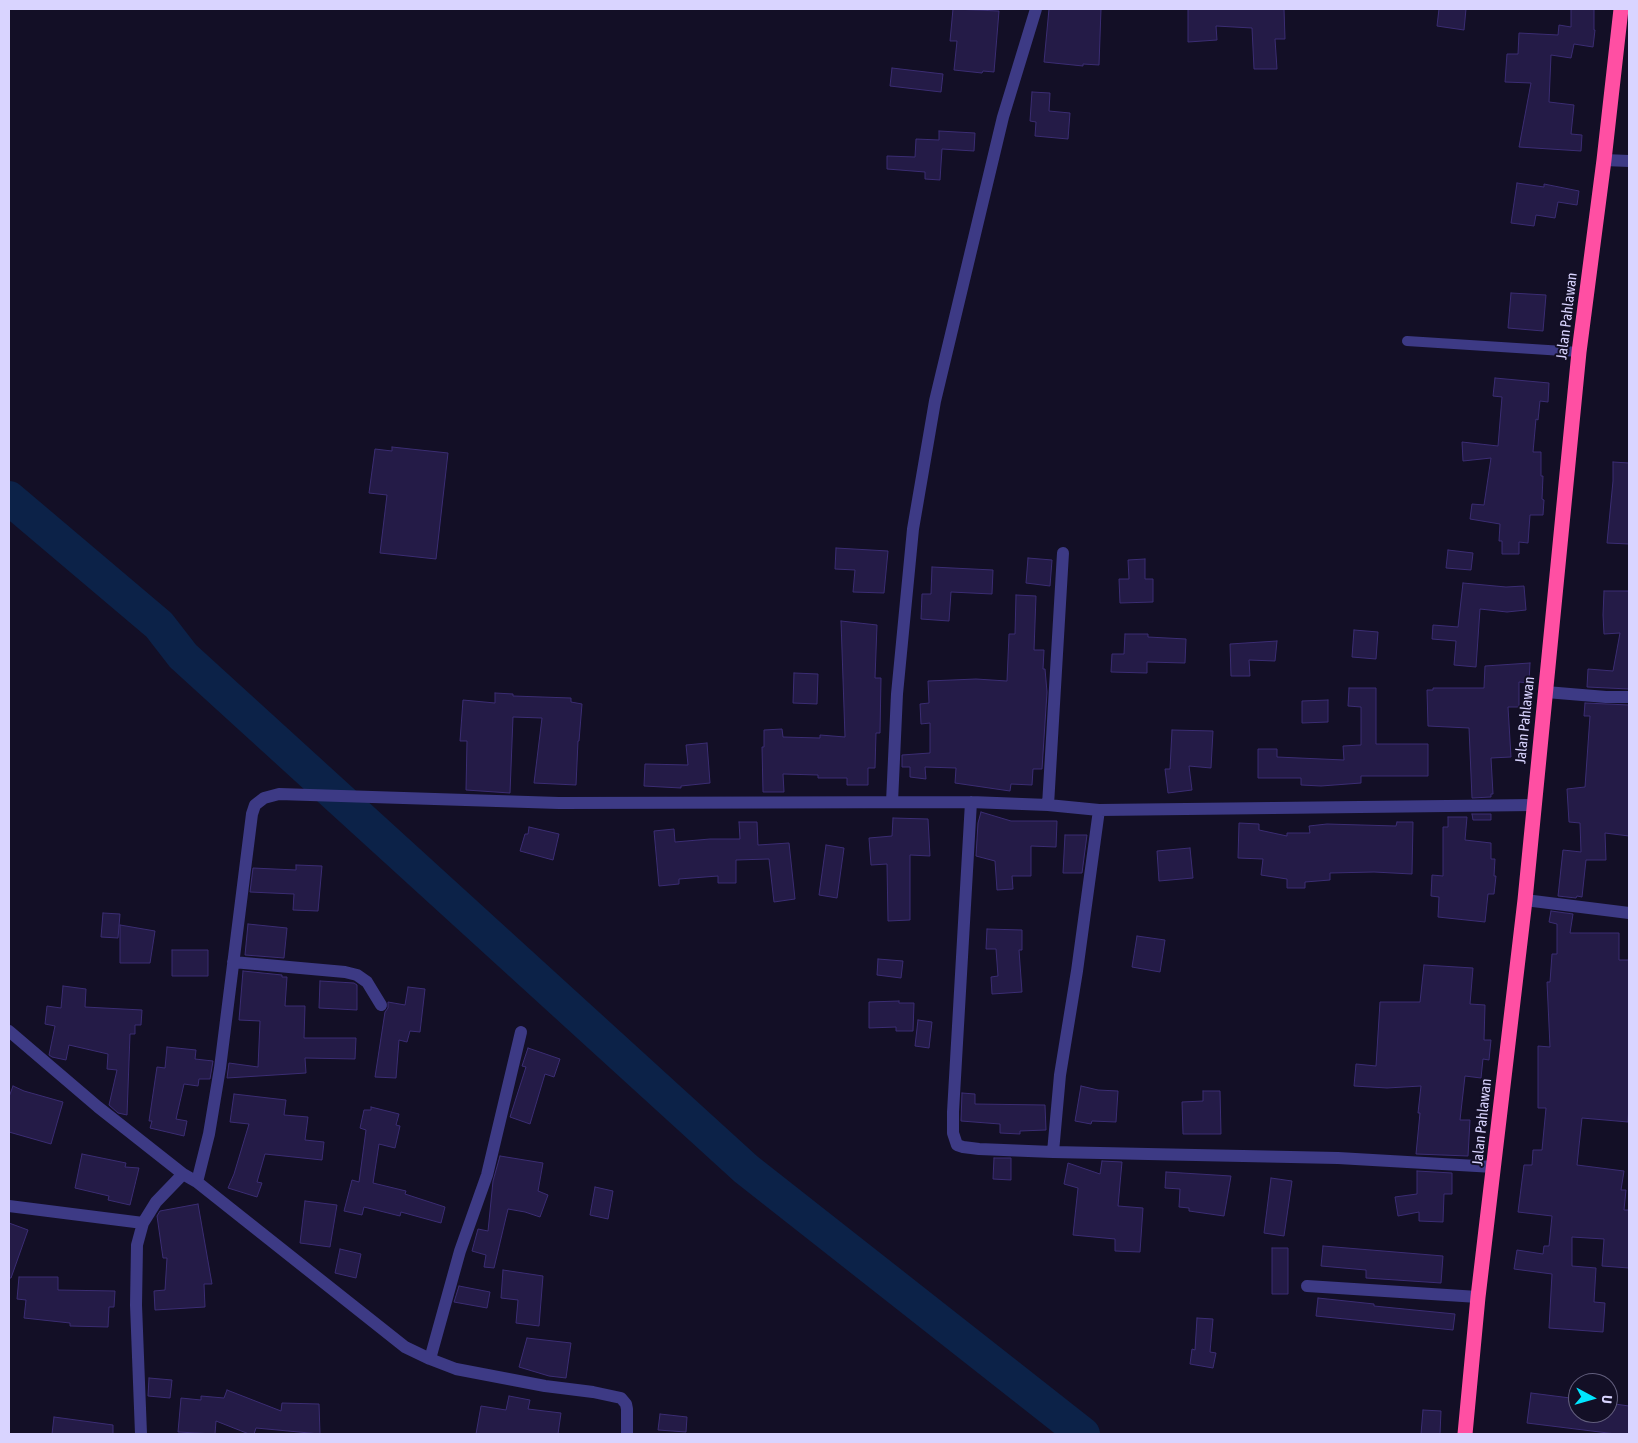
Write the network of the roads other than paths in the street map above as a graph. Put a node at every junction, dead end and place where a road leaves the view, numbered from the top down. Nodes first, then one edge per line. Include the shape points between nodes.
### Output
1 (1036, 9) edge
2 (1621, 9) edge
3 (1604, 160) junction
4 (1629, 161) edge
5 (1407, 341) dead end
6 (1579, 352) junction
7 (1063, 553) dead end
8 (1546, 692) junction
9 (1629, 697) edge
10 (892, 802) junction
11 (971, 802) junction
12 (1048, 805) junction
13 (1534, 805) junction
14 (1099, 810) junction
15 (1524, 900) junction
16 (1629, 913) edge
17 (233, 962) junction
18 (381, 1005) dead end
19 (9, 1031) edge
20 (521, 1032) dead end
21 (1053, 1152) junction
22 (1494, 1167) junction
23 (182, 1174) junction
24 (197, 1182) junction
25 (9, 1206) edge
26 (143, 1224) junction
27 (1307, 1286) dead end
28 (1478, 1297) junction
29 (430, 1360) junction
30 (141, 1434) edge
31 (627, 1434) edge
32 (1465, 1434) edge

1 - 10 street via 1003,117 935,401 913,529 897,694
2 - 3 highway, Jalan Pahlawan
3 - 4 street
3 - 6 highway, Jalan Pahlawan
5 - 6 lane
6 - 8 highway, Jalan Pahlawan
7 - 12 street
8 - 9 street
8 - 13 highway, Jalan Pahlawan
10 - 11 street
10 - 17 street via 559,803 279,794 258,802 252,814
11 - 12 street
11 - 21 street via 953,1132 957,1144 963,1147
12 - 14 street
13 - 14 street
13 - 15 highway, Jalan Pahlawan
14 - 21 street via 1060,1075
15 - 16 street
15 - 22 highway, Jalan Pahlawan
17 - 18 street via 351,973 367,982
17 - 24 street via 209,1134
19 - 23 street
20 - 29 street via 487,1175 460,1251
21 - 22 street via 1338,1158
22 - 28 highway, Jalan Pahlawan
23 - 24 street
23 - 26 street via 156,1202
24 - 29 street via 405,1347
25 - 26 street
26 - 30 street via 137,1245 136,1305
27 - 28 street
28 - 32 highway, Jalan Pahlawan
29 - 31 street via 456,1369 621,1398 626,1404

